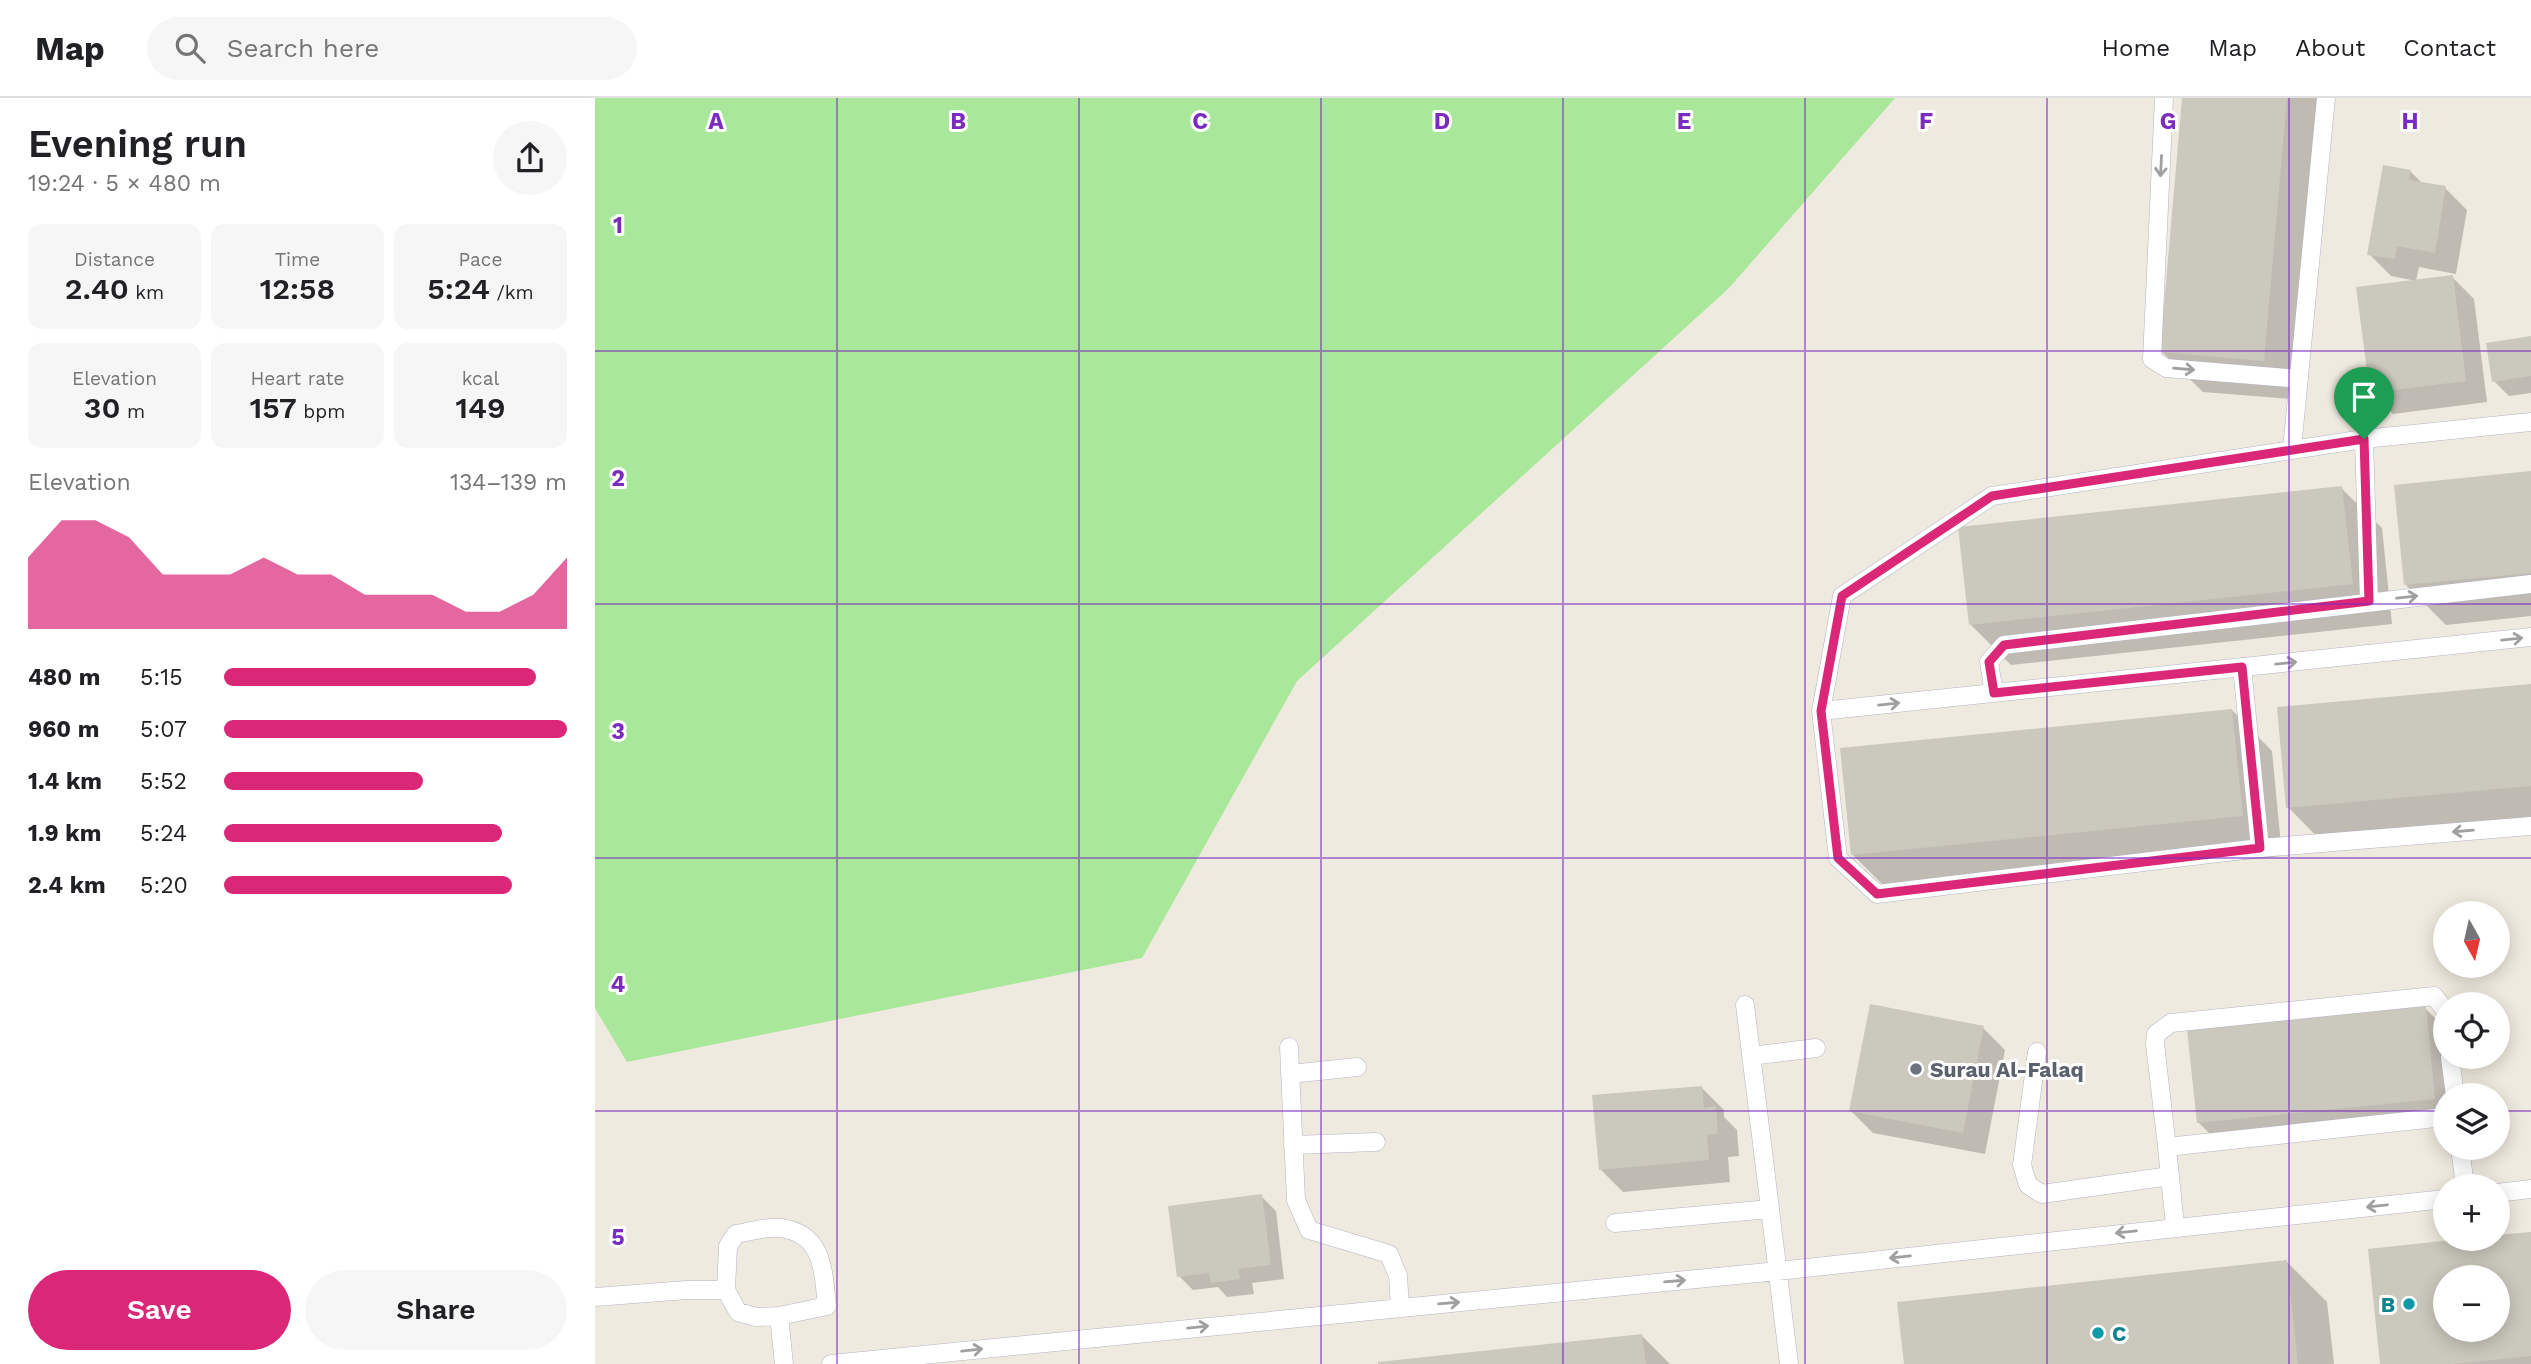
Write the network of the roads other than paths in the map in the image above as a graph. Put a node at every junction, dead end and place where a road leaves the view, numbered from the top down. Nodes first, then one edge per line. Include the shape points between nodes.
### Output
1 (2164, 98) edge
2 (2326, 98) edge
3 (2299, 379) junction
4 (2531, 422) edge
5 (2364, 439) junction
6 (2292, 449) junction
7 (2531, 583) edge
8 (2369, 601) junction
9 (2531, 637) edge
10 (2242, 667) junction
11 (1994, 693) junction
12 (1821, 711) junction
13 (2531, 825) edge
14 (2260, 848) junction
15 (2433, 996) edge
16 (1745, 1005) dead end
17 (1289, 1047) dead end
18 (1816, 1048) dead end
19 (2037, 1052) dead end
20 (1751, 1056) junction
21 (1357, 1067) dead end
22 (1290, 1074) junction
23 (2433, 1119) edge
24 (1376, 1142) dead end
25 (1293, 1145) junction
26 (2167, 1147) junction
27 (2170, 1176) junction
28 (2531, 1189) edge
29 (2510, 1191) edge
30 (2433, 1200) edge
31 (1770, 1209) junction
32 (1615, 1223) dead end
33 (2175, 1226) junction
34 (1778, 1271) junction
35 (726, 1290) junction
36 (595, 1297) edge
37 (1400, 1307) junction
38 (779, 1316) junction
39 (784, 1364) edge
40 (831, 1364) edge
41 (1789, 1364) edge

1 -> 3 lane via 2152,359 2166,368
2 - 3 lane
3 - 6 lane
4 - 5 lane
5 - 6 lane
5 - 8 lane
6 - 12 lane via 1992,496 1842,596
8 -> 7 lane
8 - 11 lane via 2004,645 1989,662
10 -> 9 lane
10 - 11 lane
10 - 14 lane
12 -> 11 lane
12 - 14 lane via 1838,858 1877,894
13 -> 14 lane
15 - 26 lane via 2171,1023 2156,1034 2155,1044
16 - 20 lane
17 - 22 lane
18 - 20 lane
19 - 27 lane via 2022,1165 2028,1185 2042,1194
20 - 31 lane
21 - 22 lane
22 - 25 lane
23 - 26 lane
24 - 25 lane
25 - 37 lane via 1296,1200 1309,1230 1389,1254 1398,1276
26 - 27 lane
27 - 33 lane
28 - 29 lane
30 -> 33 lane
31 - 32 lane
31 - 34 lane
33 -> 34 lane
37 -> 34 lane
34 - 41 lane
35 - 36 lane
35 - 38 lane via 738,1312
35 - 38 lane via 728,1246 736,1234 779,1227 801,1233 820,1257 827,1306
40 -> 37 lane
38 - 39 lane

